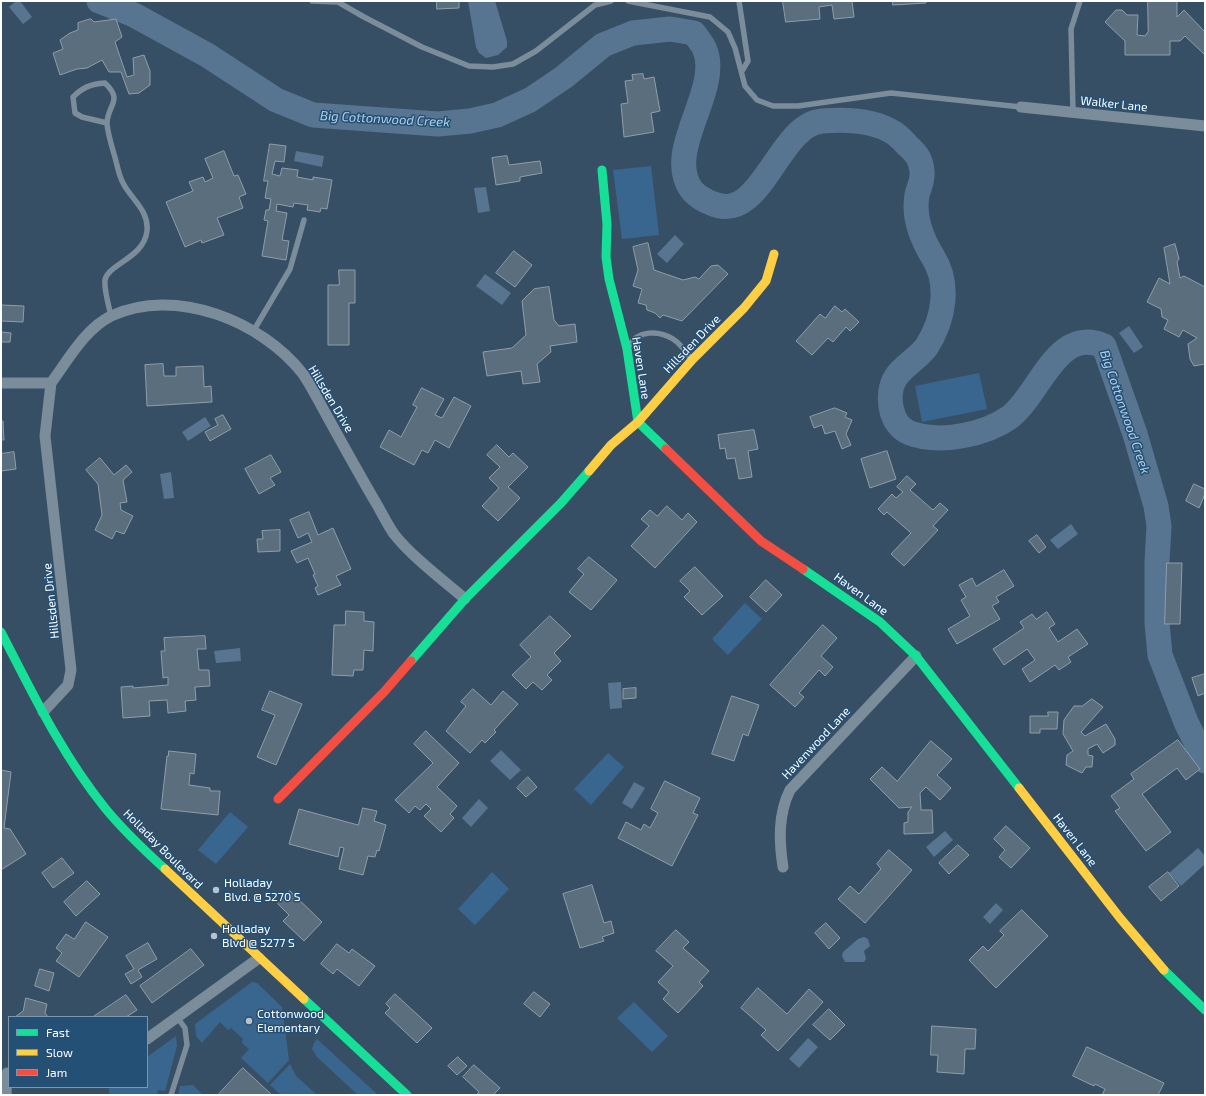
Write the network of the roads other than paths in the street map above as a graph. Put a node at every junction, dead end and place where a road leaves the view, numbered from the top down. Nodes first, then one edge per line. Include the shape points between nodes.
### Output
1 (312, 1) edge
2 (338, 1) edge
3 (611, 1) edge
4 (628, 1) edge
5 (740, 1) edge
6 (1080, 1) edge
7 (742, 71) junction
8 (1021, 107) joint
9 (1073, 112) junction
10 (107, 123) junction
11 (1205, 126) edge
12 (602, 170) dead end
13 (304, 220) dead end
14 (774, 254) dead end
15 (111, 316) junction
16 (254, 330) junction
17 (626, 349) junction
18 (692, 360) junction
19 (1, 382) edge
20 (51, 383) junction
21 (638, 422) junction
22 (465, 599) junction
23 (1, 632) edge
24 (916, 656) junction
25 (43, 712) junction
26 (278, 799) dead end
27 (783, 867) dead end
28 (259, 958) junction
29 (1205, 1010) edge
30 (177, 1017) junction
31 (148, 1038) edge
32 (6, 1073) edge
33 (6, 1095) edge
34 (171, 1095) edge
35 (407, 1095) edge

1 - 2 lane
2 - 3 lane via 422,47 469,66 493,67 513,64 536,51 595,5
4 - 7 lane via 710,17 728,32
5 - 7 lane via 748,62
6 - 9 lane via 1071,29
7 - 8 lane via 745,86 756,100 773,106 798,106 891,93
8 - 9 street, Walker Lane
9 - 11 street, Walker Lane
10 - 10 lane via 115,102 113,91 105,83 91,84 73,96 75,113
10 - 15 lane via 122,182 144,211 147,230 143,243 135,254 107,274 105,281
12 - 17 street, Haven Lane via 607,224 606,257
13 - 16 lane via 290,269
14 - 18 street, Hillsden Drive via 766,281 744,308
15 - 16 street, Hillsden Drive via 132,309 159,305 192,308 221,316
15 - 20 street, Hillsden Drive via 78,346
16 - 22 street, Hillsden Drive via 283,351 303,375 395,534 426,566
17 - 18 lane via 632,338 646,333 658,334 672,338 683,347
17 - 21 street, Haven Lane
18 - 21 street, Hillsden Drive
19 - 20 street
20 - 25 street, Hillsden Drive via 45,436 71,670 68,685
21 - 22 street, Hillsden Drive via 611,445 562,503
21 - 24 street, Haven Lane via 761,541 880,622
22 - 26 street, Hillsden Drive via 384,692
23 - 25 street, Holladay Boulevard
24 - 27 street, Havenwood Lane via 790,790 781,821 780,846
24 - 29 street, Haven Lane via 1120,918 1159,964
25 - 28 street, Holladay Boulevard via 81,775 112,815 152,857
28 - 30 street
28 - 35 street, Holladay Boulevard
30 - 31 street
30 - 34 lane via 185,1028 187,1045
32 - 33 street

